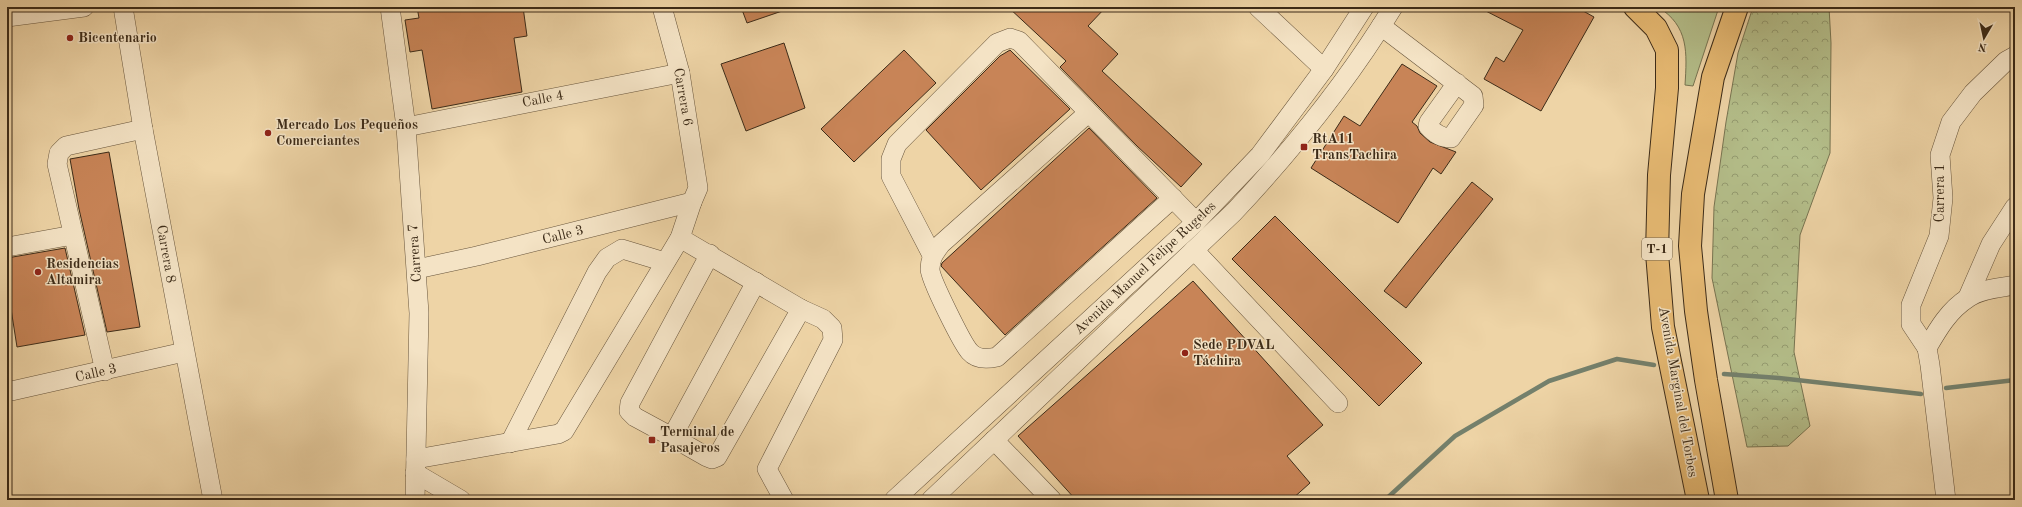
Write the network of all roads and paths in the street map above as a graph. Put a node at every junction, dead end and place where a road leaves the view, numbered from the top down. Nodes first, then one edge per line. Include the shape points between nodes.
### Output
1 (84, 7) edge
2 (123, 7) edge
3 (390, 7) edge
4 (662, 7) edge
5 (1258, 7) edge
6 (1364, 7) edge
7 (1393, 7) edge
8 (1635, 7) edge
9 (1737, 7) edge
10 (7, 18) edge
11 (1381, 26) junction
12 (2015, 56) edge
13 (1324, 69) junction
14 (680, 73) junction
15 (1458, 83) dead end
16 (1088, 113) junction
17 (406, 127) junction
18 (143, 129) junction
19 (695, 195) junction
20 (1173, 198) junction
21 (2011, 217) edge
22 (1196, 222) junction
23 (73, 235) junction
24 (680, 238) junction
25 (7, 248) edge
26 (1194, 250) junction
27 (710, 254) junction
28 (932, 255) junction
29 (665, 262) junction
30 (417, 268) junction
31 (756, 282) junction
32 (2015, 285) edge
33 (1968, 297) junction
34 (801, 309) junction
35 (1927, 348) junction
36 (184, 352) junction
37 (104, 371) junction
38 (7, 392) edge
39 (1338, 403) dead end
40 (672, 437) junction
41 (994, 440) junction
42 (510, 443) junction
43 (416, 466) junction
44 (416, 499) edge
45 (213, 500) edge
46 (461, 500) edge
47 (784, 500) edge
48 (894, 500) edge
49 (931, 500) edge
50 (1052, 500) edge
51 (1698, 500) edge
52 (1727, 500) edge
53 (1946, 500) edge

1 - 10 street
2 - 18 street, Carrera 8
3 - 17 street, Carrera 7
4 - 14 street, Carrera 6
5 - 13 street
6 - 13 street, Avenida Manuel Felipe Rugeles
7 - 11 street, Avenida Manuel Felipe Rugeles
8 - 51 highway, Avenida Marginal del Torbes / T-1 via 1656,28 1667,50 1657,253 1663,326
9 - 52 highway, Avenida Marginal del Torbes / T-1 via 1713,77 1693,194 1690,246 1706,380
11 - 15 street
11 - 26 street, Avenida Manuel Felipe Rugeles via 1350,72 1271,173
12 - 35 street, Carrera 1 via 2006,61 1973,93 1951,122 1940,155 1943,198 1939,236 1911,305 1911,324
13 - 22 street, Avenida Manuel Felipe Rugeles via 1260,155
14 - 17 street, Calle 4
14 - 19 street, Carrera 6
16 - 20 street
16 - 28 street via 941,244
16 - 28 street via 1019,41 1010,38 998,43 897,144 891,159 891,176
17 - 30 street, Carrera 7
18 - 23 street via 66,146 59,153 57,164
18 - 36 street, Carrera 8
19 - 24 street
19 - 30 street, Calle 3 via 485,254
20 - 22 street
20 - 28 street via 996,357 984,359 970,353 939,297 930,270
21 - 33 street via 1991,244
22 - 48 street, Avenida Manuel Felipe Rugeles
23 - 25 street
23 - 37 street
24 - 27 street
24 - 29 street
26 - 39 street
26 - 41 street, Avenida Manuel Felipe Rugeles
27 - 31 street
27 - 40 street via 630,403 629,412 634,417
29 - 42 street via 564,431
29 - 42 street via 622,249 607,258 597,272
30 - 43 street, Carrera 7 via 419,313
31 - 34 street
31 - 40 street
32 - 33 street via 1990,289
33 - 35 street via 1943,321
34 - 40 street via 717,458 707,457
34 - 47 street via 824,319 832,328 833,340 767,469
35 - 53 street
36 - 37 street, Calle 3
36 - 45 street, Carrera 8
37 - 38 street, Calle 3
41 - 49 street, Avenida Manuel Felipe Rugeles
41 - 50 street
42 - 43 street
43 - 44 street, Carrera 7
43 - 46 street

